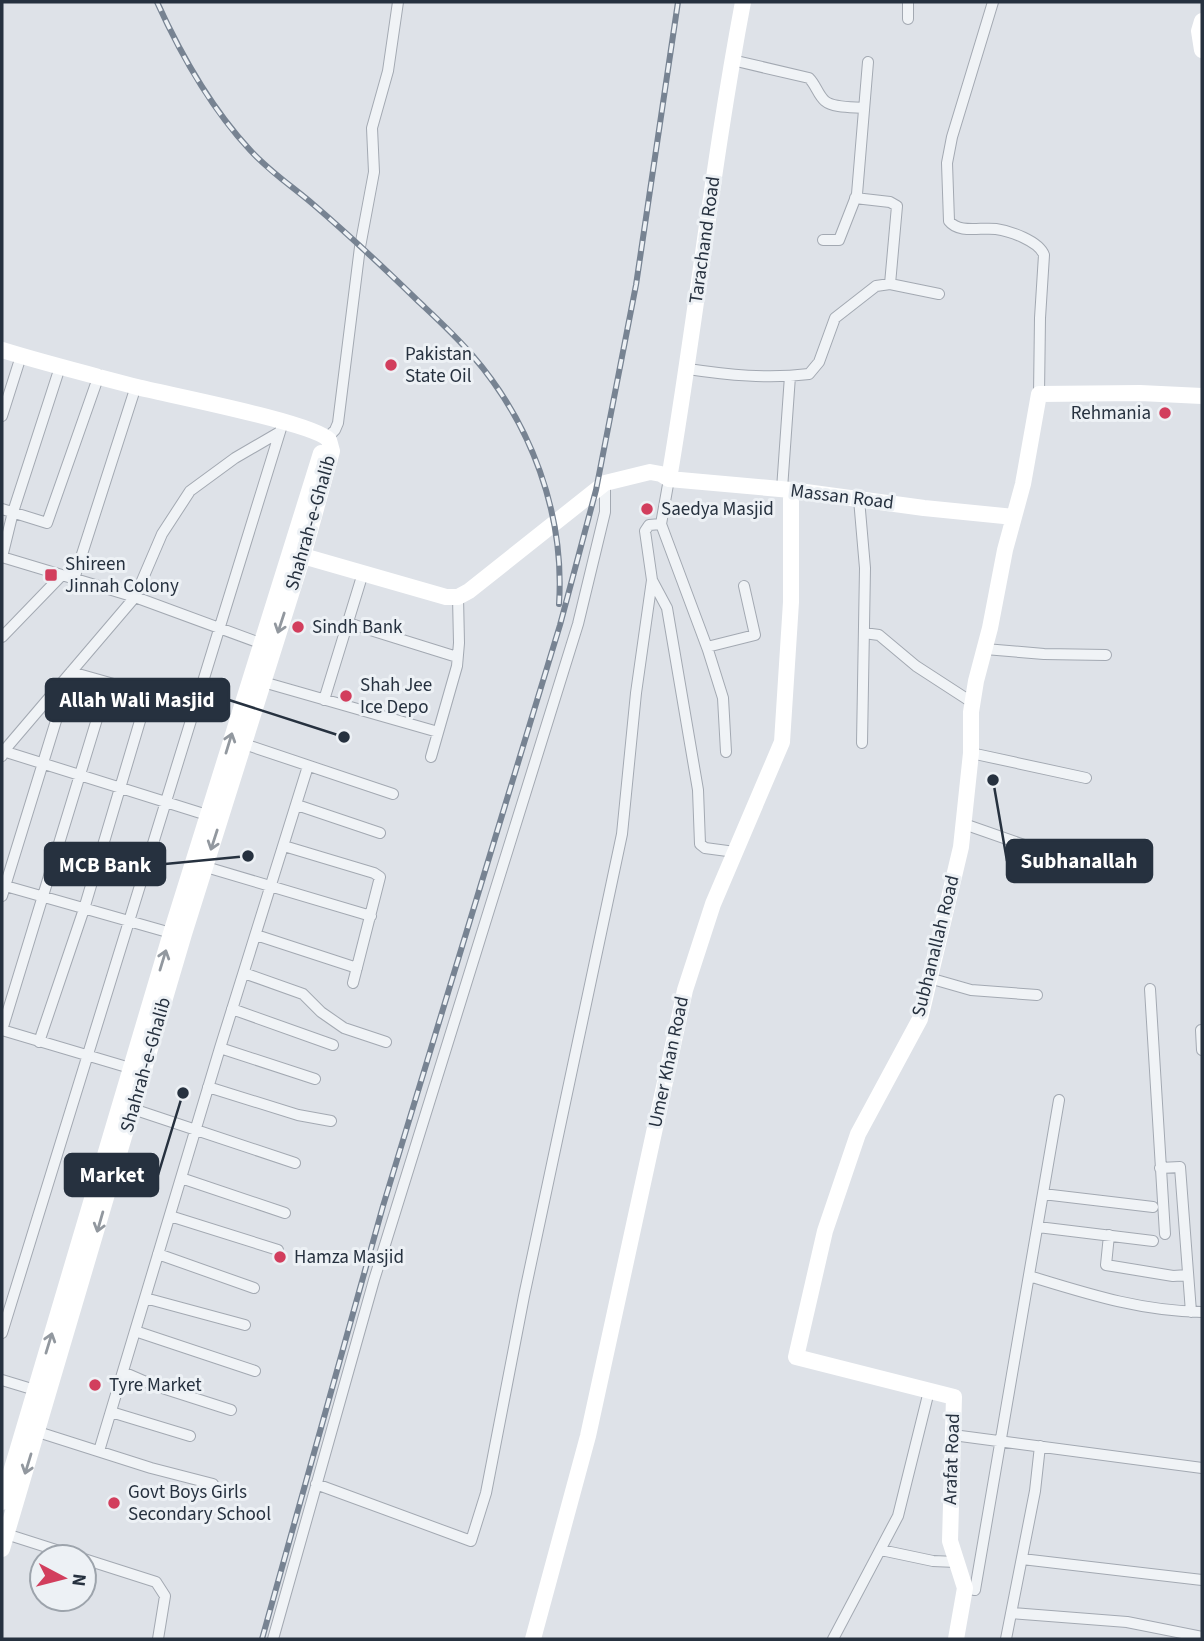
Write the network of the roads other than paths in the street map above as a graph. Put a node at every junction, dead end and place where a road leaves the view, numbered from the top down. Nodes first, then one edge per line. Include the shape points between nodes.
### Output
1 (398, 2) edge
2 (743, 2) edge
3 (908, 2) edge
4 (993, 2) edge
5 (908, 19) dead end
6 (1202, 21) edge
7 (1202, 50) edge
8 (732, 61) junction
9 (868, 62) dead end
10 (864, 108) junction
11 (855, 198) junction
12 (823, 240) dead end
13 (890, 284) junction
14 (939, 294) dead end
15 (2, 350) edge
16 (21, 356) junction
17 (60, 367) junction
18 (688, 369) junction
19 (99, 375) junction
20 (790, 376) junction
21 (136, 386) junction
22 (1039, 394) junction
23 (1202, 396) edge
24 (2, 416) edge
25 (280, 428) junction
26 (328, 439) junction
27 (669, 479) junction
28 (605, 483) junction
29 (787, 489) junction
30 (859, 499) junction
31 (7, 510) edge
32 (1014, 517) junction
33 (661, 524) junction
34 (303, 556) junction
35 (2, 557) edge
36 (363, 573) junction
37 (62, 576) junction
38 (74, 579) junction
39 (652, 580) junction
40 (744, 586) dead end
41 (135, 597) junction
42 (458, 597) junction
43 (348, 623) junction
44 (220, 627) junction
45 (864, 633) junction
46 (2, 636) edge
47 (261, 643) junction
48 (707, 648) junction
49 (985, 649) junction
50 (1106, 654) dead end
51 (457, 657) junction
52 (71, 672) junction
53 (263, 682) junction
54 (108, 683) junction
55 (148, 694) junction
56 (324, 700) junction
57 (973, 703) junction
58 (195, 707) junction
59 (438, 732) junction
60 (862, 743) dead end
61 (244, 744) junction
62 (726, 752) dead end
63 (971, 753) junction
64 (2, 754) edge
65 (431, 757) dead end
66 (43, 763) junction
67 (308, 766) junction
68 (80, 775) junction
69 (1086, 778) dead end
70 (119, 788) junction
71 (393, 794) dead end
72 (164, 802) junction
73 (297, 805) junction
74 (207, 815) junction
75 (964, 824) junction
76 (380, 833) dead end
77 (284, 846) junction
78 (735, 852) junction
79 (1044, 852) dead end
80 (206, 867) junction
81 (272, 886) junction
82 (3, 889) edge
83 (43, 896) junction
84 (84, 909) junction
85 (371, 916) junction
86 (128, 922) junction
87 (171, 933) junction
88 (256, 935) junction
89 (357, 968) junction
90 (244, 973) junction
91 (929, 978) junction
92 (353, 983) dead end
93 (1150, 989) dead end
94 (1037, 995) dead end
95 (232, 1009) junction
96 (2, 1030) edge
97 (1200, 1030) dead end
98 (39, 1042) junction
99 (386, 1042) dead end
100 (333, 1045) dead end
101 (220, 1048) junction
102 (1202, 1050) edge
103 (88, 1057) junction
104 (130, 1068) junction
105 (315, 1079) dead end
106 (208, 1087) junction
107 (1059, 1100) dead end
108 (133, 1109) junction
109 (331, 1121) dead end
110 (195, 1130) junction
111 (295, 1163) dead end
112 (1160, 1168) junction
113 (181, 1178) junction
114 (1043, 1194) junction
115 (1153, 1208) dead end
116 (285, 1213) dead end
117 (170, 1216) junction
118 (1038, 1227) junction
119 (1165, 1234) dead end
120 (1109, 1235) junction
121 (1153, 1241) dead end
122 (278, 1250) dead end
123 (158, 1254) junction
124 (1188, 1275) junction
125 (1029, 1276) junction
126 (254, 1288) dead end
127 (145, 1298) junction
128 (1196, 1312) edge
129 (244, 1325) dead end
130 (135, 1331) junction
131 (2, 1333) edge
132 (796, 1357) joint
133 (255, 1371) dead end
134 (123, 1372) junction
135 (2, 1380) edge
136 (35, 1390) junction
137 (929, 1391) junction
138 (231, 1409) dead end
139 (111, 1412) junction
140 (38, 1432) junction
141 (953, 1435) junction
142 (190, 1436) dead end
143 (1001, 1441) junction
144 (1040, 1447) junction
145 (99, 1451) junction
146 (1202, 1468) edge
147 (213, 1484) dead end
148 (316, 1484) junction
149 (2, 1502) edge
150 (4, 1542) edge
151 (28, 1547) edge
152 (881, 1550) junction
153 (1022, 1559) junction
154 (956, 1562) junction
155 (98, 1563) edge
156 (1202, 1580) edge
157 (965, 1588) junction
158 (1011, 1612) junction
159 (1202, 1637) edge
160 (158, 1639) edge
161 (273, 1639) edge
162 (533, 1639) edge
163 (833, 1639) edge
164 (956, 1639) edge
165 (1006, 1639) edge

1 - 26 street via 388,71 372,128 374,172 338,423
2 - 8 street, Tarachand Road
3 - 5 street
4 - 22 street via 952,136 947,163 949,221 957,228 998,229 1042,249
6 - 7 street
8 - 10 street via 809,78 829,104
8 - 18 street, Tarachand Road
9 - 10 street
10 - 11 street
11 - 12 street via 839,240
11 - 13 street via 897,206
13 - 14 street
13 - 20 street via 876,286 835,318 815,369
15 - 16 street
16 - 17 street
16 - 24 street
17 - 19 street
17 - 31 street
18 - 20 street via 733,376
18 - 27 street, Tarachand Road
19 - 21 street
19 - 31 street via 47,523
20 - 29 street
21 - 25 street
21 - 38 street
22 - 23 street
22 - 32 street, Subhanallah Road
25 - 26 street via 321,433
25 - 41 street via 190,491 162,534
25 - 44 street
26 - 34 street, Shahrah-e-Ghalib via 332,451
26 - 47 street, Shahrah-e-Ghalib
27 - 28 street, Massan Road via 650,472
27 - 29 street, Massan Road
27 - 33 street
28 - 42 street
28 - 148 street via 605,512 578,624 374,1280
29 - 30 street, Massan Road
29 - 78 street, Umer Khan Road via 791,602 782,742
30 - 32 street, Massan Road
30 - 45 street
31 - 35 street
32 - 49 street, Subhanallah Road
33 - 39 street via 649,525 645,531
33 - 48 street
34 - 36 street
34 -> 53 street, Shahrah-e-Ghalib
35 - 37 street
36 - 42 street
36 - 43 street
37 - 38 street
37 - 46 street
38 - 41 street
39 - 78 street via 670,622 698,790 698,838 705,848
39 - 148 street via 622,834 486,1493 471,1541
40 - 48 street via 755,635
41 - 44 street
41 - 52 street
42 - 51 street
43 - 51 street
43 - 56 street
44 - 47 street
44 - 58 street
45 - 57 street via 879,635
45 - 60 street
74 -> 47 street, Shahrah-e-Ghalib
48 - 62 street via 723,698
49 - 50 street
49 - 57 street, Subhanallah Road
51 - 59 street
52 - 54 street
52 - 64 street
52 - 66 street
53 - 56 street
53 - 61 street, Shahrah-e-Ghalib
54 - 55 street
54 - 68 street
55 - 58 street
55 - 70 street
56 - 59 street
57 - 63 street, Subhanallah Road
58 - 72 street
59 - 65 street
61 - 67 street
61 -> 80 street, Shahrah-e-Ghalib
63 - 69 street
63 - 75 street, Subhanallah Road
64 - 66 street
66 - 68 street
66 - 82 street
67 - 71 street
67 - 73 street
68 - 70 street
68 - 83 street
70 - 72 street
70 - 84 street
72 - 74 street
72 - 86 street
73 - 76 street
73 - 77 street
74 - 87 street, Shahrah-e-Ghalib
75 - 79 street
75 - 91 street, Subhanallah Road
77 - 81 street
77 - 85 street via 378,875
78 - 162 street, Umer Khan Road via 685,990 588,1436
80 - 81 street
80 - 108 street, Shahrah-e-Ghalib
81 - 85 street
81 - 88 street
82 - 83 street
83 - 84 street
83 - 96 street
84 - 86 street
84 - 98 street
85 - 89 street
86 - 87 street
86 - 103 street
104 -> 87 street, Shahrah-e-Ghalib
88 - 89 street
88 - 90 street
89 - 92 street
90 - 95 street
90 - 99 street via 303,994 344,1028
91 - 94 street via 971,990
91 - 132 street, Subhanallah Road via 920,1019 858,1134 825,1231
93 - 112 street
95 - 100 street
95 - 101 street
96 - 98 street
97 - 102 street
98 - 103 street
101 - 105 street
101 - 106 street
103 - 104 street
103 - 131 street
136 -> 104 street, Shahrah-e-Ghalib
106 - 109 street
106 - 110 street
107 - 114 street
108 - 110 street
108 -> 140 street, Shahrah-e-Ghalib
110 - 111 street
110 - 113 street
112 - 119 street
112 - 124 street via 1180,1167
113 - 116 street
113 - 117 street
114 - 115 street
114 - 118 street
117 - 122 street
117 - 123 street
118 - 120 street
118 - 125 street
120 - 121 street
120 - 124 street via 1106,1265
123 - 126 street
123 - 127 street
124 - 128 street
125 - 128 street via 1148,1309
125 - 143 street
127 - 129 street
127 - 130 street
130 - 133 street
130 - 134 street
132 - 137 street, Arafat Road
134 - 138 street
134 - 139 street
135 - 136 street
136 - 149 street, Shahrah-e-Ghalib
137 - 141 street, Arafat Road via 954,1397
137 - 152 street via 898,1516
139 - 142 street
139 - 145 street
140 - 145 street
140 -> 150 street, Shahrah-e-Ghalib
141 - 143 street
141 - 154 street, Arafat Road via 950,1541
143 - 144 street
143 - 157 street via 975,1590
144 - 146 street
144 - 153 street
145 - 147 street
148 - 161 street
150 - 151 street
152 - 154 street
152 - 163 street
153 - 156 street
153 - 158 street
154 - 157 street, Arafat Road
155 - 160 street via 156,1582 165,1606
157 - 164 street, Arafat Road
158 - 159 street via 1128,1622
158 - 165 street

